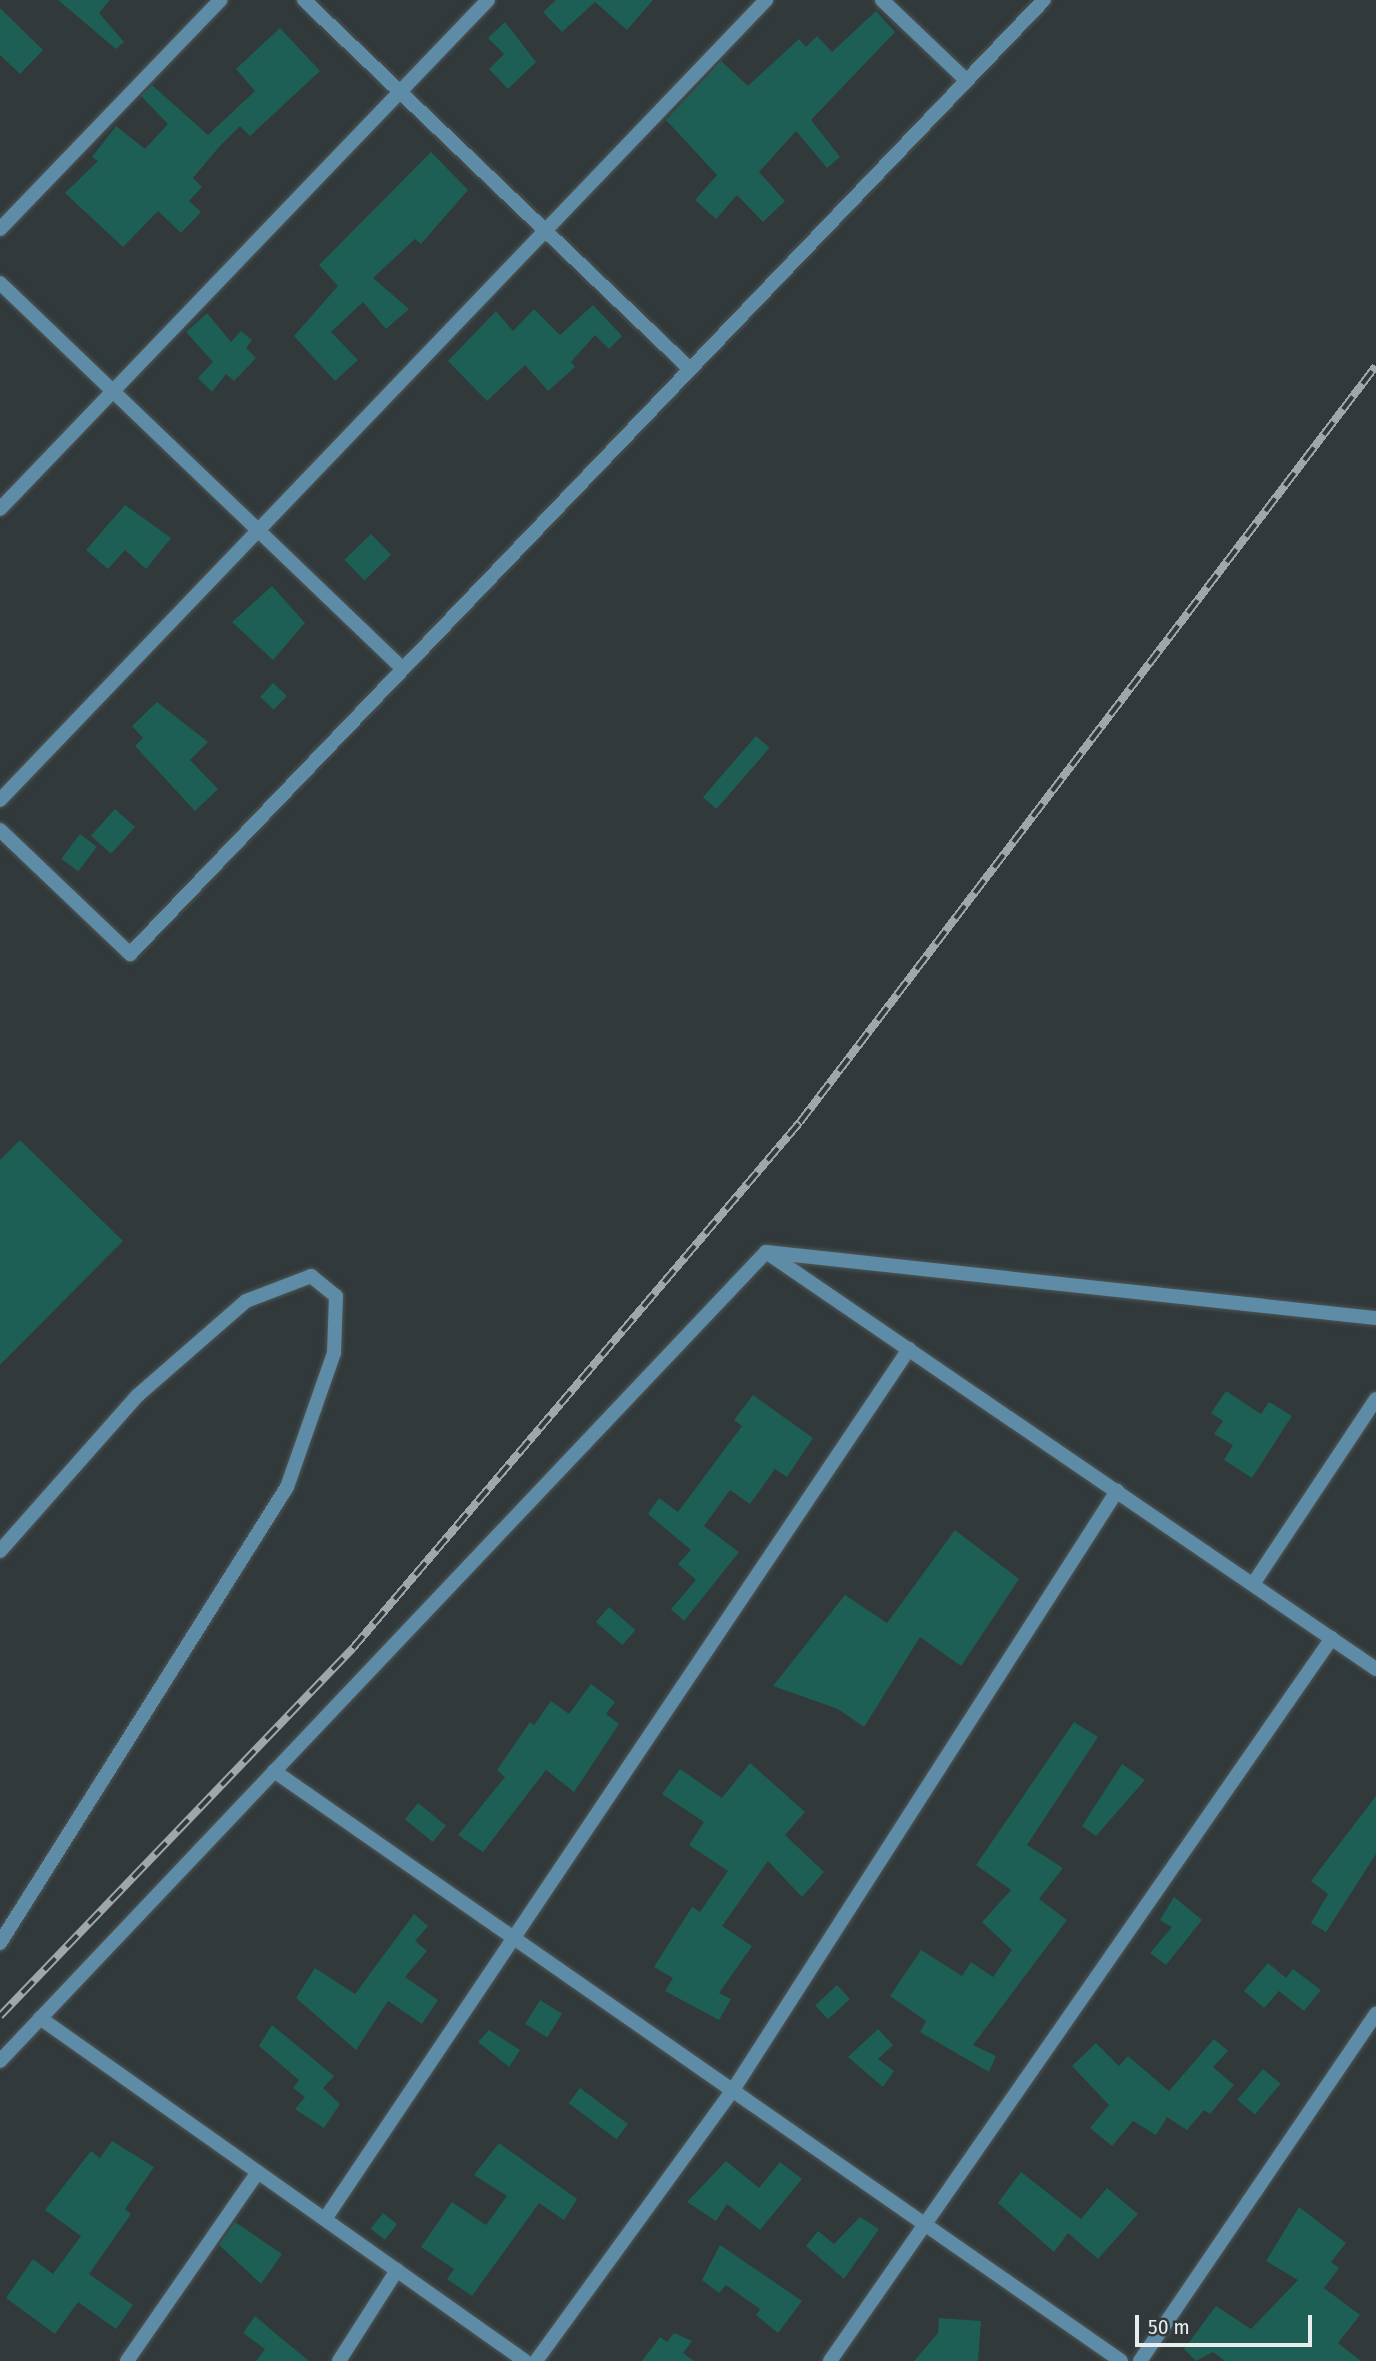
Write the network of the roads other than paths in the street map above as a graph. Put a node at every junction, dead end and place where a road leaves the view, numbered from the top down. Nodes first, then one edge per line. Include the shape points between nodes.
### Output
1 (220, 0) edge
2 (304, 0) edge
3 (488, 0) edge
4 (766, 0) edge
5 (882, 0) edge
6 (1044, 0) edge
7 (967, 81) junction
8 (400, 92) junction
9 (0, 229) edge
10 (545, 231) junction
11 (0, 284) edge
12 (690, 369) junction
13 (113, 391) junction
14 (0, 509) edge
15 (258, 530) junction
16 (403, 669) junction
17 (0, 800) edge
18 (0, 830) edge
19 (766, 1252) junction
20 (1376, 1318) edge
21 (909, 1349) junction
22 (1376, 1399) edge
23 (1117, 1491) junction
24 (0, 1551) edge
25 (1252, 1584) junction
26 (1332, 1639) junction
27 (1376, 1669) edge
28 (274, 1771) junction
29 (517, 1941) junction
30 (0, 1944) edge
31 (1376, 2014) edge
32 (40, 2018) junction
33 (0, 2061) edge
34 (733, 2090) junction
35 (258, 2172) junction
36 (325, 2219) junction
37 (927, 2226) junction
38 (397, 2270) junction
39 (127, 2361) edge
40 (339, 2361) edge
41 (525, 2361) edge
42 (536, 2361) edge
43 (830, 2361) edge
44 (1121, 2361) edge
45 (1140, 2361) edge

1 - 9 street
2 - 8 street
3 - 8 street
4 - 10 street
5 - 7 street
6 - 7 street
7 - 12 street
8 - 10 street
8 - 13 street
10 - 12 street
10 - 15 street
11 - 13 street
12 - 16 street
13 - 14 street
13 - 15 street
15 - 16 street
15 - 17 street
16 - 18 street via 130,954
19 - 20 street
19 - 21 street
19 - 28 street
21 - 23 street
21 - 29 street
22 - 25 street
23 - 25 street
23 - 34 street
24 - 30 street via 137,1396 246,1301 312,1276 336,1296 334,1353 287,1487
25 - 26 street
26 - 27 street
26 - 37 street
28 - 29 street
28 - 32 street
29 - 34 street
29 - 36 street
31 - 45 street
32 - 33 street
32 - 35 street
34 - 37 street
34 - 42 street
35 - 36 street
35 - 39 street
36 - 38 street
37 - 43 street
37 - 44 street
38 - 40 street
38 - 41 street

